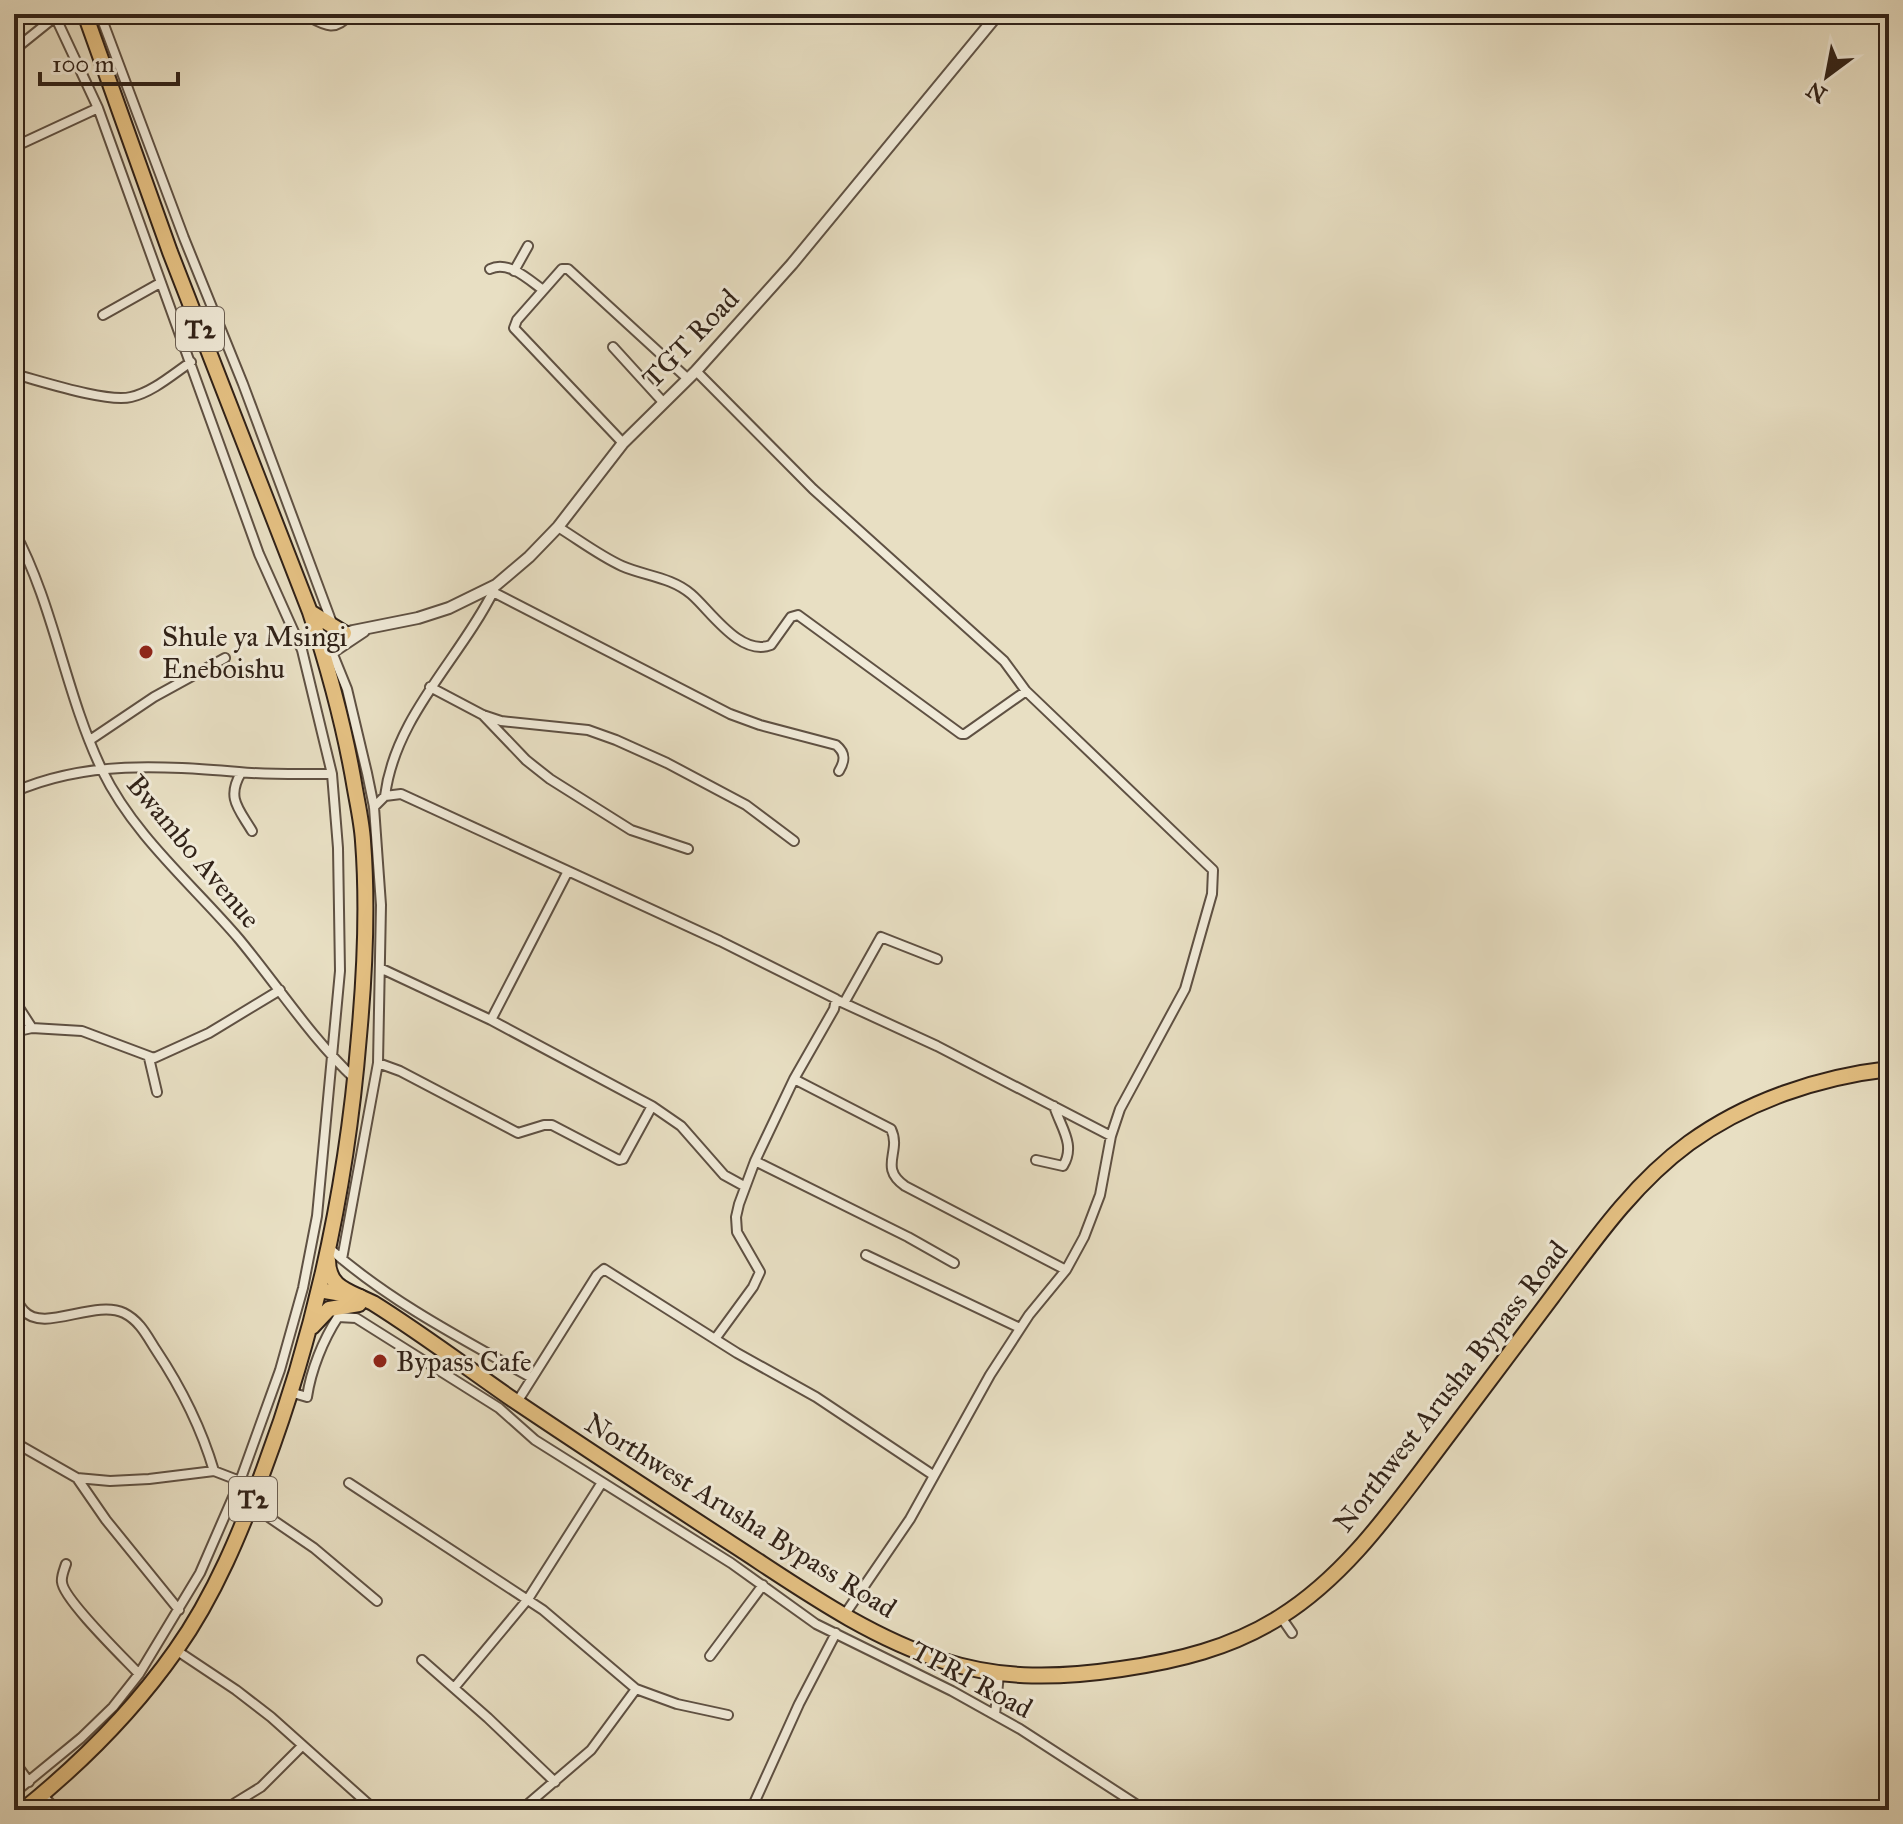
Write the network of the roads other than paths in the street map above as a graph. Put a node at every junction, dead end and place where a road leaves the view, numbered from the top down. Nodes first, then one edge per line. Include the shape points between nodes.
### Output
1 (85, 14) edge
2 (100, 14) edge
3 (304, 14) edge
4 (350, 14) edge
5 (998, 14) edge
6 (55, 15) edge
7 (14, 50) edge
8 (98, 108) junction
9 (14, 147) edge
10 (528, 246) dead end
11 (490, 269) dead end
12 (514, 271) junction
13 (160, 283) junction
14 (543, 290) junction
15 (103, 315) dead end
16 (613, 347) dead end
17 (191, 362) junction
18 (14, 374) edge
19 (692, 375) junction
20 (663, 402) junction
21 (623, 443) junction
22 (558, 527) junction
23 (14, 531) edge
24 (495, 588) junction
25 (310, 612) junction
26 (369, 627) junction
27 (339, 630) junction
28 (320, 642) junction
29 (329, 655) junction
30 (225, 658) dead end
31 (430, 687) junction
32 (1026, 691) junction
33 (483, 715) junction
34 (90, 740) junction
35 (101, 768) junction
36 (839, 771) dead end
37 (241, 773) junction
38 (332, 774) junction
39 (14, 792) edge
40 (385, 796) junction
41 (374, 807) junction
42 (252, 831) dead end
43 (794, 841) dead end
44 (688, 849) dead end
45 (568, 871) junction
46 (937, 959) dead end
47 (380, 968) junction
48 (280, 990) junction
49 (14, 1000) edge
50 (840, 1001) junction
51 (491, 1020) junction
52 (32, 1028) junction
53 (14, 1032) edge
54 (331, 1057) junction
55 (149, 1058) junction
56 (378, 1063) junction
57 (1889, 1069) edge
58 (794, 1079) junction
59 (356, 1080) junction
60 (157, 1092) dead end
61 (1054, 1105) junction
62 (652, 1106) junction
63 (1111, 1136) junction
64 (1036, 1160) dead end
65 (755, 1161) junction
66 (744, 1186) junction
67 (328, 1250) junction
68 (866, 1255) dead end
69 (342, 1259) junction
70 (954, 1263) dead end
71 (1066, 1270) junction
72 (318, 1294) junction
73 (14, 1295) edge
74 (360, 1300) junction
75 (1020, 1328) junction
76 (309, 1332) junction
77 (715, 1339) junction
78 (532, 1378) junction
79 (290, 1392) junction
80 (517, 1402) junction
81 (14, 1442) edge
82 (214, 1471) junction
83 (933, 1475) junction
84 (77, 1478) junction
85 (240, 1481) junction
86 (349, 1483) dead end
87 (601, 1484) junction
88 (251, 1505) junction
89 (66, 1564) dead end
90 (763, 1585) junction
91 (528, 1599) junction
92 (377, 1601) dead end
93 (179, 1610) junction
94 (843, 1617) junction
95 (1281, 1617) junction
96 (836, 1633) junction
97 (1292, 1633) dead end
98 (176, 1650) junction
99 (710, 1656) dead end
100 (422, 1660) dead end
101 (139, 1674) junction
102 (999, 1674) junction
103 (454, 1688) junction
104 (636, 1689) junction
105 (728, 1715) dead end
106 (995, 1715) junction
107 (302, 1746) junction
108 (14, 1761) edge
109 (29, 1782) junction
110 (555, 1782) junction
111 (14, 1793) edge
112 (42, 1795) junction
113 (23, 1810) edge
114 (57, 1810) edge
115 (229, 1810) edge
116 (375, 1810) edge
117 (521, 1810) edge
118 (751, 1810) edge
119 (1145, 1810) edge

1 - 25 main road, T2 via 170,252
2 - 27 street
3 - 4 street via 334,26
5 - 19 street, TGT Road via 792,264
6 - 7 street
6 - 8 street
8 - 9 street
8 - 13 street
10 - 12 street
11 - 12 street
12 - 14 street
13 - 15 street
13 - 17 street
14 - 19 street via 567,268
14 - 21 street via 515,329
16 - 20 street
17 - 18 street via 131,397 104,396
17 - 38 street via 266,573 302,650
19 - 20 street, TGT Road
19 - 32 street via 1004,661
20 - 21 street, TGT Road
21 - 22 street, TGT Road
22 - 24 street, TGT Road
22 - 32 street via 624,567 682,587 721,627 759,647 771,645 798,615 961,734
23 - 34 street, Bwambo Avenue via 30,560
24 - 26 street, TGT Road via 418,618
24 - 31 street via 472,631
24 - 36 street via 730,714 836,745 844,757
25 - 27 main road
25 - 28 main road, T2
26 - 27 street, TGT Road
26 - 29 street
27 - 28 street, TGT Road
28 - 29 main road, T2
29 - 41 street via 347,689
29 - 59 main road, T2 via 363,837 367,907
30 - 34 street
31 - 33 street
31 - 40 street via 392,764
32 - 63 street via 1213,870 1212,894 1185,989 1120,1109
33 - 43 street via 588,730 616,740 746,805
33 - 44 street via 550,779 631,830
34 - 35 street, Bwambo Avenue
35 - 37 street
35 - 39 street
35 - 48 street, Bwambo Avenue via 139,828
37 - 38 street
37 - 42 street via 232,794
38 - 54 street via 340,971
40 - 41 street
40 - 45 street via 401,794
41 - 47 street
45 - 50 street
45 - 51 street
46 - 50 street via 881,937
47 - 51 street
47 - 56 street
48 - 54 street, Bwambo Avenue
48 - 55 street via 199,1039
49 - 52 street
50 - 58 street
50 - 61 street
51 - 62 street
52 - 53 street
52 - 55 street via 82,1031
54 - 59 street, Bwambo Avenue
54 - 85 street via 317,1216 303,1288
55 - 60 street
56 - 62 street via 512,1130 523,1133 552,1125 621,1161
56 - 69 street
57 - 95 main road, Northwest Arusha Bypass Road via 1851,1073 1785,1092 1690,1142 1650,1177 1605,1226 1380,1526 1333,1575
58 - 65 street
58 - 71 street via 891,1129 892,1173 905,1186
59 - 67 main road, T2
61 - 63 street
61 - 64 street via 1069,1140 1068,1156 1063,1166
62 - 66 street via 681,1126 724,1175
63 - 71 street via 1093,1216
65 - 66 street
65 - 70 street
66 - 77 street via 736,1225 760,1272
67 - 69 street
67 - 72 main road, T2
67 - 74 main road via 327,1267 334,1282
68 - 75 street
69 - 78 street via 399,1300
71 - 75 street
72 - 74 main road
72 - 76 main road, T2
73 - 82 street via 24,1312 39,1319 93,1309 112,1309 133,1318 193,1411
74 - 76 main road via 329,1309
74 - 80 main road, Northwest Arusha Bypass Road
75 - 83 street
76 - 79 main road, T2
77 - 78 street via 604,1269
77 - 83 street via 816,1397
78 - 80 street
79 - 87 street, TPRI Road via 307,1397 330,1329 338,1317 356,1318 499,1408 535,1440
79 - 88 main road, T2
80 - 94 main road, Northwest Arusha Bypass Road
81 - 84 street
82 - 84 street via 136,1480
82 - 85 street
83 - 94 street via 901,1533
84 - 93 street
85 - 93 street
86 - 91 street
87 - 90 street, TPRI Road
87 - 91 street
88 - 92 street
88 - 98 main road, T2
89 - 101 street via 64,1590
90 - 96 street, TPRI Road
90 - 99 street
91 - 103 street
91 - 104 street
93 - 101 street
94 - 102 main road, Northwest Arusha Bypass Road via 947,1662
95 - 97 street
95 - 102 main road, Northwest Arusha Bypass Road via 1222,1647 1164,1663 1040,1678
96 - 106 street, TPRI Road
96 - 118 street
98 - 107 street via 236,1690
98 - 112 main road, T2 via 111,1730
100 - 103 street
101 - 109 street via 113,1707
102 - 106 street
103 - 110 street
104 - 105 street
104 - 110 street via 591,1750
106 - 119 street, TPRI Road
107 - 115 street
107 - 116 street
108 - 109 street
109 - 111 street
110 - 117 street
112 - 113 main road, T2
112 - 114 street

